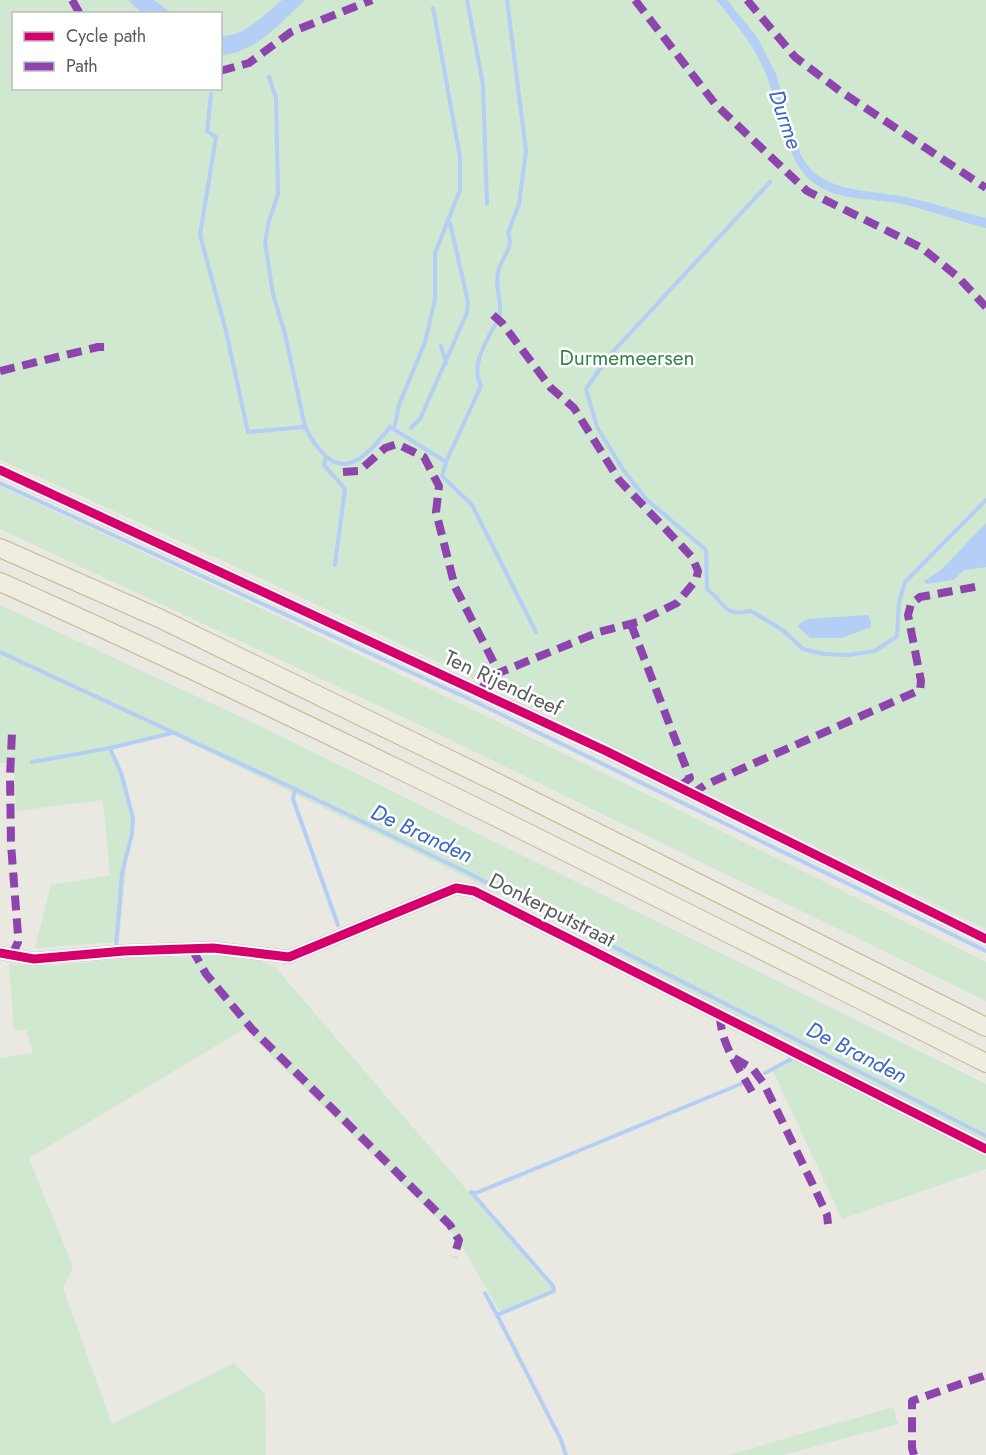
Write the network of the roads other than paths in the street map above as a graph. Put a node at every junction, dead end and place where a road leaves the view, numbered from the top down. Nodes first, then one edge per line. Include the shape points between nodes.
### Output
1 (0, 470) edge
2 (0, 548) edge
3 (0, 582) edge
4 (986, 939) edge
5 (0, 953) edge
6 (986, 1027) edge
7 (986, 1063) edge
8 (986, 1149) edge

1 - 4 street, Ten Rijendreef via 606,751
2 - 6 highway via 160,619 483,775
3 - 7 highway via 488,813
5 - 8 street, Donkerputstraat via 34,959 213,948 289,957 456,888 474,891

